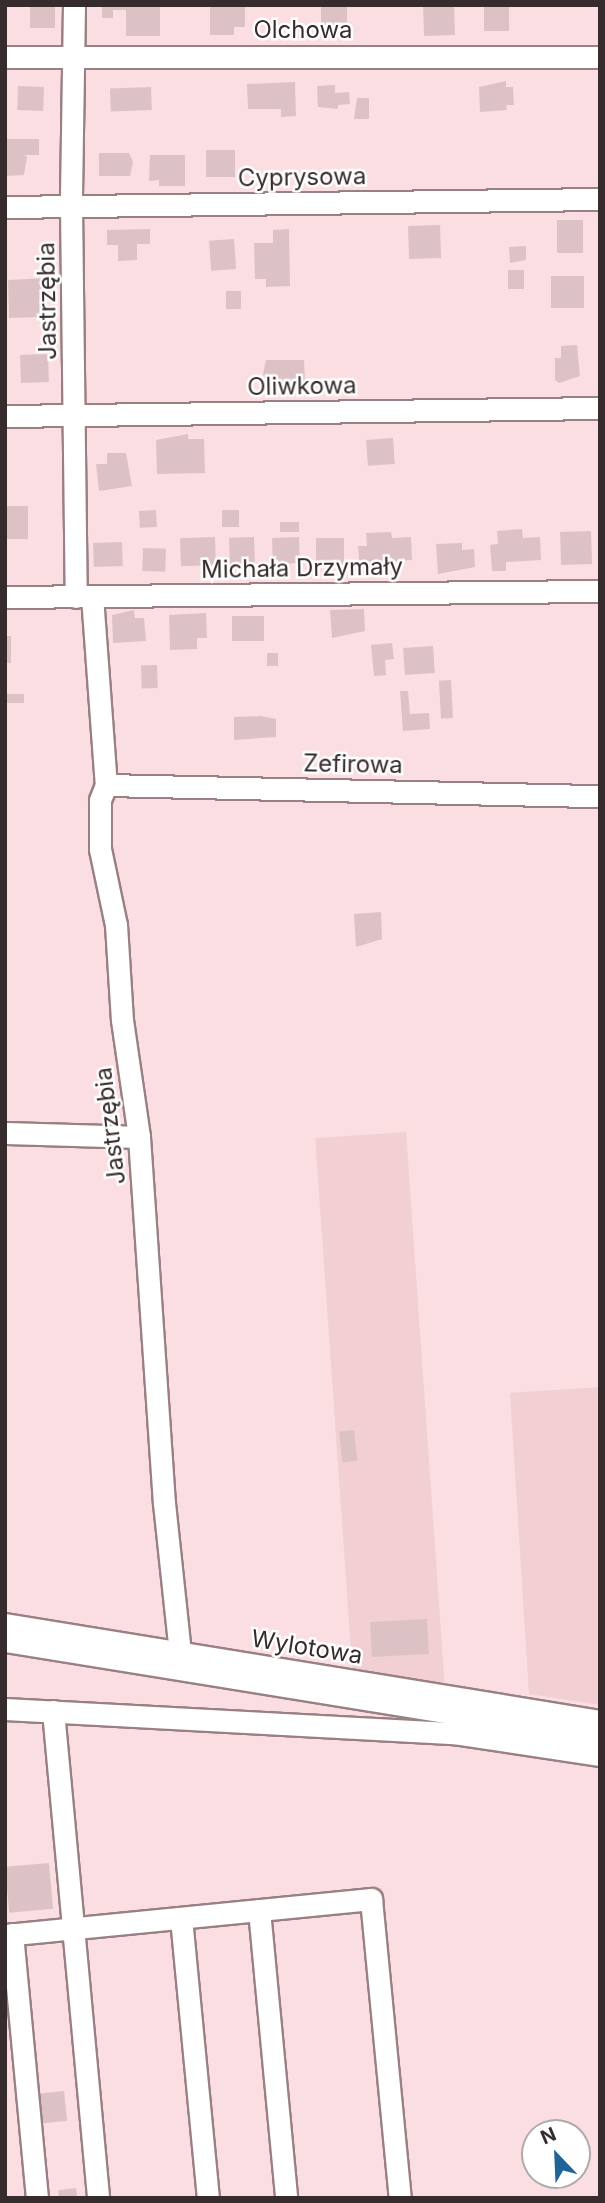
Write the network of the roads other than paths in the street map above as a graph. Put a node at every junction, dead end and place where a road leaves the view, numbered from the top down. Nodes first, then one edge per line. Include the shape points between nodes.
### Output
1 (74, 5) edge
2 (75, 56) junction
3 (5, 57) edge
4 (600, 57) edge
5 (600, 200) edge
6 (5, 206) edge
7 (71, 206) junction
8 (600, 408) edge
9 (5, 416) edge
10 (75, 416) junction
11 (600, 591) edge
12 (5, 597) edge
13 (84, 597) junction
14 (106, 786) junction
15 (600, 796) edge
16 (5, 1133) edge
17 (139, 1137) junction
18 (5, 1624) edge
19 (5, 1641) edge
20 (180, 1652) junction
21 (5, 1709) edge
22 (53, 1712) junction
23 (600, 1721) edge
24 (600, 1737) edge
25 (600, 1755) edge
26 (258, 1910) junction
27 (181, 1918) junction
28 (71, 1928) junction
29 (8, 1935) edge
30 (37, 2198) edge
31 (98, 2198) edge
32 (208, 2198) edge
33 (286, 2198) edge
34 (400, 2198) edge

1 - 2 street, Jastrzębia
2 - 3 street, Olchowa
2 - 4 street, Olchowa
2 - 7 street, Jastrzębia
5 - 7 street, Cyprysowa
6 - 7 street, Cyprysowa
7 - 10 street, Jastrzębia
8 - 10 street, Oliwkowa
9 - 10 street, Oliwkowa
10 - 13 street, Jastrzębia
11 - 13 street, Michała Drzymały
12 - 13 street, Michała Drzymały
13 - 14 street, Jastrzębia
14 - 15 street, Zefirowa
14 - 17 street, Jastrzębia via 100,800 100,849 116,925 122,1020
16 - 17 street
17 - 20 street, Jastrzębia via 164,1503
18 - 20 street, Wylotowa
19 - 24 street, Wylotowa
20 - 23 street, Wylotowa
21 - 22 street
22 - 25 street via 454,1733
22 - 28 street
26 - 27 street
26 - 33 street
26 - 34 street via 371,1899
27 - 28 street
27 - 32 street
28 - 29 street
28 - 31 street
29 - 30 street

